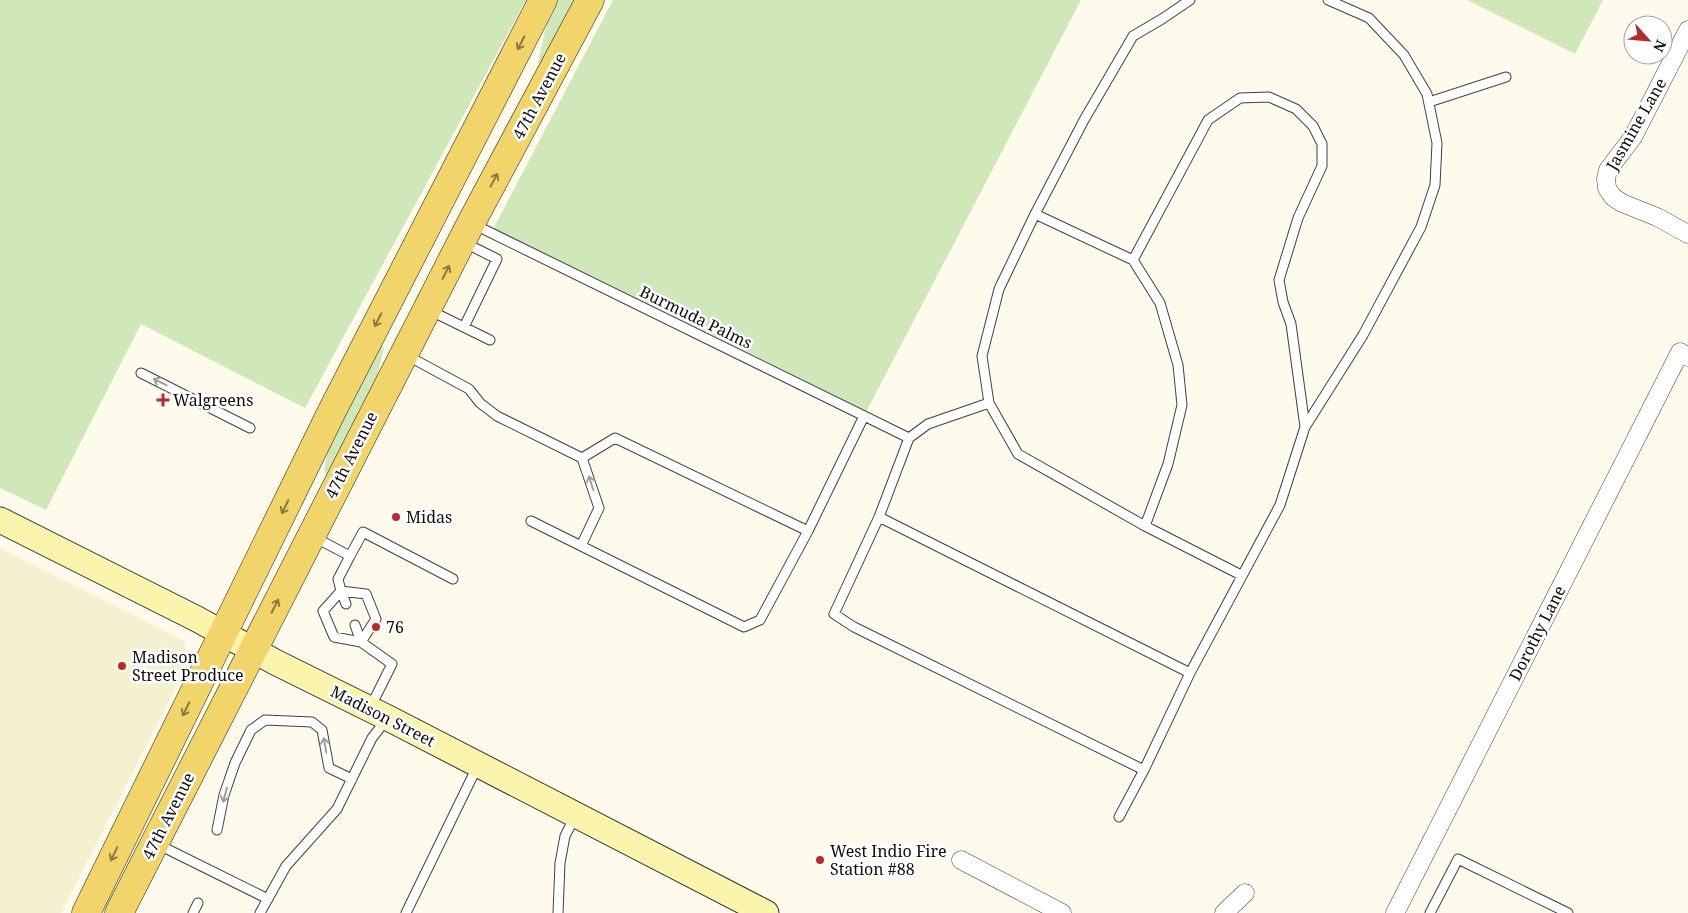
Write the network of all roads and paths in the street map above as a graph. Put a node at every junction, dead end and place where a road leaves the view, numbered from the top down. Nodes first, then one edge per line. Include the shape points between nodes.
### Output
1 (543, 0) edge
2 (580, 0) edge
3 (590, 0) edge
4 (1190, 0) edge
5 (1328, 0) edge
6 (1688, 30) edge
7 (572, 35) junction
8 (1506, 77) dead end
9 (1429, 102) junction
10 (436, 207) junction
11 (1035, 214) junction
12 (466, 232) junction
13 (1688, 234) edge
14 (1134, 260) junction
15 (427, 308) junction
16 (464, 327) junction
17 (490, 340) dead end
18 (403, 354) junction
19 (1684, 354) edge
20 (141, 373) dead end
21 (989, 403) junction
22 (864, 416) junction
23 (1305, 427) junction
24 (250, 428) dead end
25 (909, 438) junction
26 (582, 458) junction
27 (879, 518) junction
28 (0, 520) edge
29 (531, 521) dead end
30 (1145, 526) junction
31 (808, 531) junction
32 (310, 535) junction
33 (582, 546) junction
34 (350, 556) junction
35 (1241, 575) junction
36 (453, 579) dead end
37 (341, 591) junction
38 (346, 604) dead end
39 (355, 625) dead end
40 (223, 634) junction
41 (361, 642) junction
42 (253, 650) junction
43 (1190, 673) junction
44 (379, 714) junction
45 (478, 765) junction
46 (1144, 770) junction
47 (352, 779) junction
48 (576, 815) junction
49 (1119, 817) dead end
50 (217, 830) dead end
51 (155, 842) junction
52 (961, 860) dead end
53 (1245, 893) dead end
54 (268, 899) junction
55 (198, 904) dead end
56 (86, 913) edge
57 (119, 913) edge
58 (193, 913) edge
59 (260, 913) edge
60 (406, 913) edge
61 (558, 913) edge
62 (766, 913) edge
63 (1062, 913) edge
64 (1224, 913) edge
65 (1395, 913) edge
66 (1430, 913) edge
67 (1568, 913) edge

1 -> 10 main road, 47th Avenue
2 - 7 main road
3 - 7 main road, 47th Avenue
4 - 11 lane via 1133,36
5 - 9 lane via 1369,18 1404,55
6 - 13 street, Jasmine Lane via 1633,137 1608,170 1606,179 1613,196 1622,203
12 -> 7 main road, 47th Avenue
8 - 9 lane
9 - 23 lane via 1437,143 1435,185 1421,226 1363,335
10 - 12 main road
10 -> 40 main road, 47th Avenue
11 - 14 lane
11 - 21 lane via 999,289 982,356
15 -> 12 main road, 47th Avenue
12 - 16 lane via 498,259
12 - 22 lane, Burmuda Palms
14 - 23 lane via 1208,120 1240,98 1269,97 1296,109 1312,126 1322,144 1322,166 1298,218 1279,280 1291,324
14 - 30 lane via 1160,303 1178,364 1182,405 1168,464
15 - 16 lane
15 - 18 main road, 47th Avenue
16 - 17 lane
18 - 26 lane via 469,389 497,416
18 - 32 main road, 47th Avenue
19 - 65 street, Dorothy Lane
24 -> 20 lane
21 - 25 lane via 928,424
21 - 30 lane via 1018,454
22 - 25 lane, Burmuda Palms
22 - 31 lane
23 - 35 lane via 1280,505
25 - 27 lane
26 - 31 lane via 614,438
33 -> 26 lane via 599,508
27 - 43 lane
27 - 46 lane via 834,614 854,628
28 - 40 main road, Madison Street
29 - 33 lane
30 - 35 lane
31 - 33 lane via 760,620 744,627
32 - 34 lane
42 -> 32 main road, 47th Avenue
34 - 36 lane via 363,532
34 - 37 lane via 338,578
35 - 43 lane
37 - 38 lane
37 - 41 lane via 366,594 376,619
37 - 41 lane via 323,611 334,637
39 - 41 lane
40 - 42 main road, Madison Street
40 -> 56 main road, 47th Avenue
41 - 44 lane via 392,664
42 - 44 main road, Madison Street
42 - 51 main road, 47th Avenue
43 - 46 lane
44 - 45 main road, Madison Street
44 - 47 lane via 372,738
45 - 48 main road, Madison Street
45 - 60 lane
46 - 49 lane
47 -> 50 lane via 329,768 322,730 312,722 265,720 251,730 235,763
47 - 54 lane via 337,809 286,866
48 - 61 lane via 565,836 560,863
48 - 62 main road, Madison Street
51 - 54 lane
51 - 57 main road, 47th Avenue
52 - 63 street
53 - 64 street
54 - 59 lane
55 - 58 lane
66 - 67 lane via 1458,859

